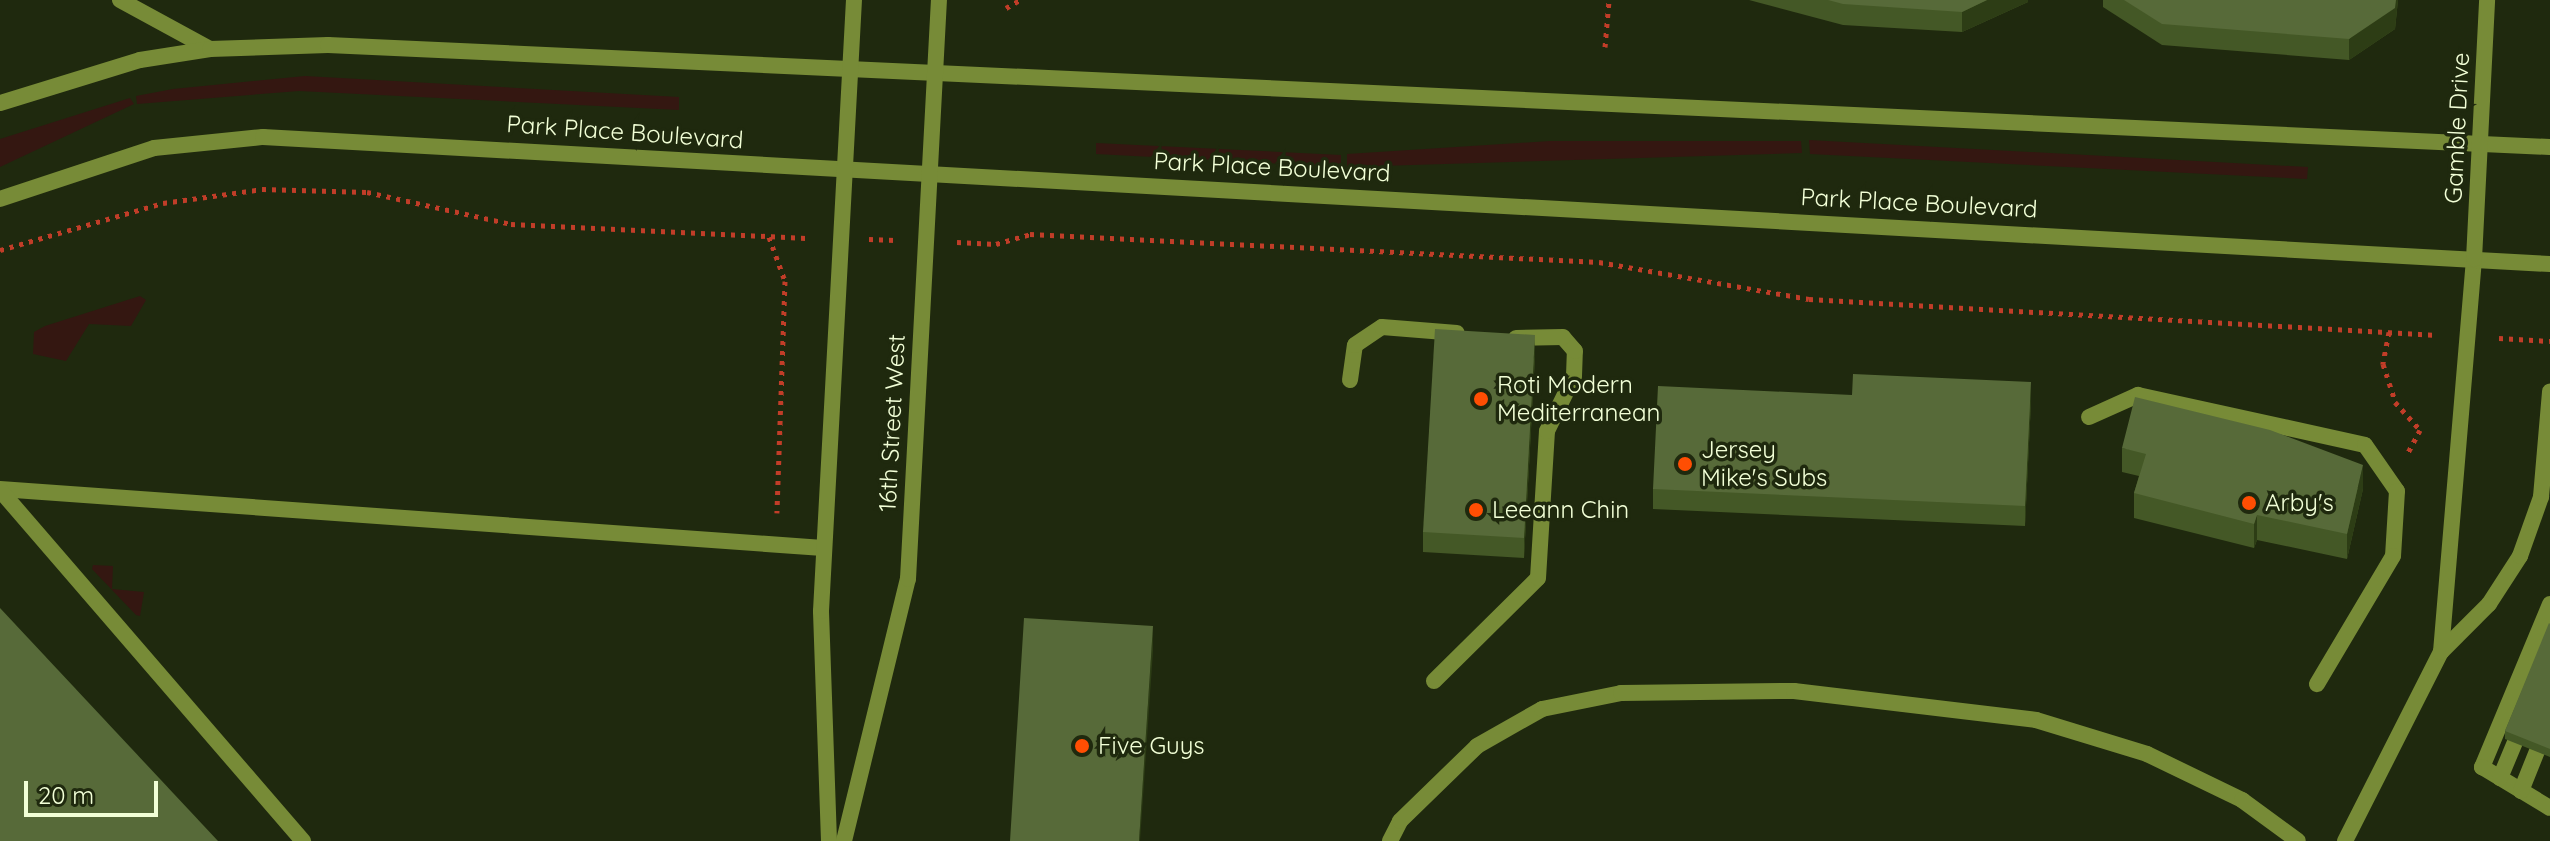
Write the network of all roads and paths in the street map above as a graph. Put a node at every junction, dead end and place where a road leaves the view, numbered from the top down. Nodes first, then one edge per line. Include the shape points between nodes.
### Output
1 (120, 0) edge
2 (854, 0) edge
3 (939, 0) edge
4 (1020, 0) edge
5 (1609, 0) edge
6 (2487, 0) edge
7 (1006, 8) dead end
8 (1605, 47) dead end
9 (210, 49) junction
10 (850, 73) junction
11 (935, 78) junction
12 (0, 103) edge
13 (2481, 143) junction
14 (2550, 147) edge
15 (844, 170) junction
16 (929, 174) junction
17 (0, 199) edge
18 (769, 237) junction
19 (840, 239) junction
20 (926, 240) junction
21 (0, 250) edge
22 (2474, 259) junction
23 (2550, 264) edge
24 (1350, 380) dead end
25 (2550, 391) edge
26 (2089, 417) dead end
27 (2393, 484) junction
28 (0, 489) edge
29 (775, 542) junction
30 (823, 548) junction
31 (2550, 604) edge
32 (2441, 652) junction
33 (2550, 655) edge
34 (1434, 681) dead end
35 (2317, 684) dead end
36 (2550, 719) edge
37 (2500, 778) junction
38 (2521, 791) junction
39 (2550, 808) edge
40 (303, 841) edge
41 (829, 841) edge
42 (844, 841) edge
43 (1390, 841) edge
44 (2298, 841) edge
45 (2345, 841) edge

1 - 9 street
2 - 10 street
3 - 11 street, 16th Street West
4 - 7 path
5 - 8 path
6 - 13 street, Gamble Drive
9 - 10 street via 328,45
9 - 12 street via 140,60
10 - 11 street
10 - 15 street
11 - 13 street via 1759,106
11 - 16 street, 16th Street West
13 - 14 street
13 - 22 street, Gamble Drive
15 - 16 street, Park Place Boulevard
15 - 17 street, Park Place Boulevard via 263,137 154,148
15 - 19 street
16 - 20 street, 16th Street West
16 - 22 street, Park Place Boulevard
18 - 19 path
18 - 21 path via 511,224 381,194 262,189 163,203
18 - 29 path via 785,281
19 - 20 path
19 - 30 street
20 - 27 path via 996,244 1030,234 1599,262 1809,299 2389,332 2383,364 2391,389 2420,430
20 - 42 street, 16th Street West via 908,579
22 - 23 street, Park Place Boulevard
22 - 32 street, Gamble Drive
24 - 34 street via 1355,345 1382,327 1563,337 1575,351 1574,376 1547,431 1538,578
25 - 32 street via 2541,497 2520,556 2489,604
26 - 27 street via 2138,395 2365,445
27 - 35 street via 2393,556
28 - 29 street
28 - 40 street
29 - 30 street
30 - 41 street
31 - 37 street via 2482,767
32 - 45 street
33 - 37 street
36 - 38 street
37 - 38 street
38 - 39 street
43 - 44 street via 1400,821 1477,746 1542,709 1621,693 1794,691 2036,720 2147,754 2242,800

